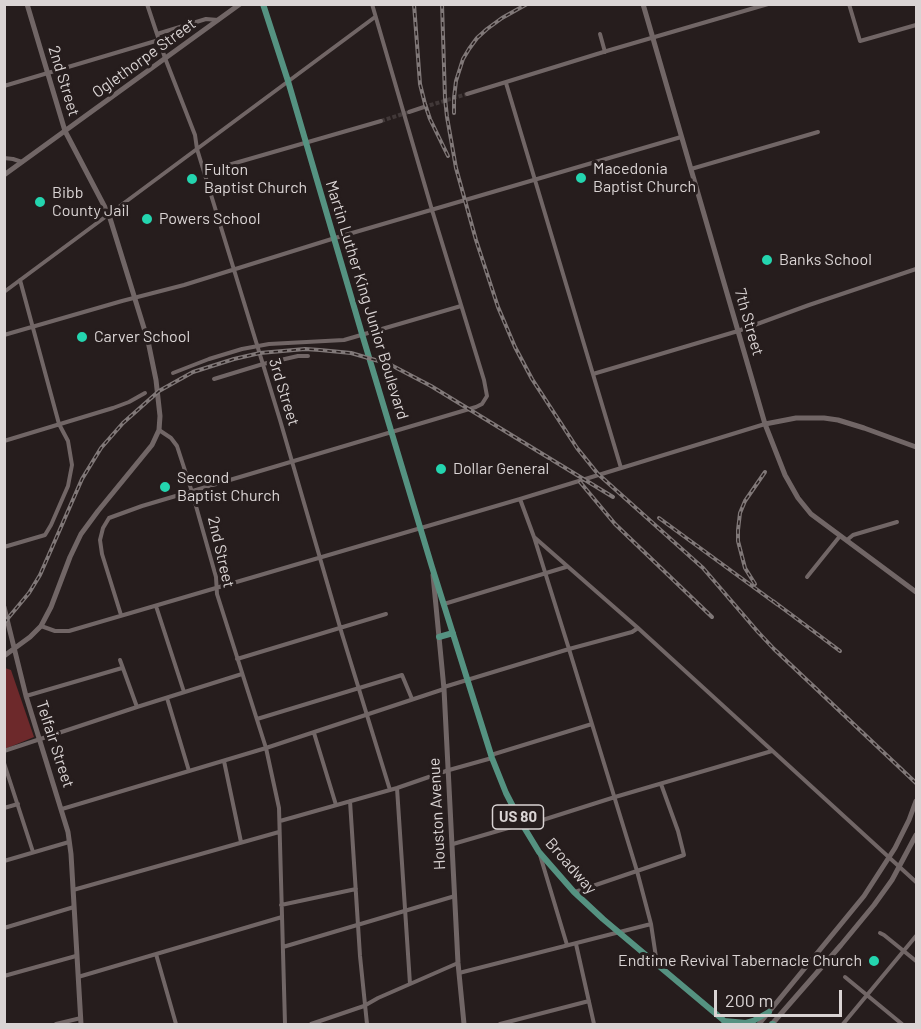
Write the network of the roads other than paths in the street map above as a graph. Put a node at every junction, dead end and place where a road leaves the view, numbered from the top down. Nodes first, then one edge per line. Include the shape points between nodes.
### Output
1 (27, 4) edge
2 (147, 4) edge
3 (240, 4) edge
4 (263, 4) edge
5 (372, 4) edge
6 (643, 4) edge
7 (768, 4) edge
8 (849, 4) edge
9 (375, 17) junction
10 (218, 20) junction
11 (916, 25) edge
12 (157, 34) junction
13 (600, 34) dead end
14 (653, 38) junction
15 (159, 40) junction
16 (605, 52) junction
17 (165, 58) junction
18 (47, 73) junction
19 (288, 81) junction
20 (506, 82) junction
21 (4, 86) edge
22 (467, 94) tunnel mouth
23 (424, 107) tunnel mouth
24 (409, 112) tunnel mouth
25 (381, 121) tunnel mouth
26 (65, 131) junction
27 (818, 132) dead end
28 (681, 136) junction
29 (306, 143) junction
30 (197, 149) junction
31 (4, 158) edge
32 (23, 162) junction
33 (691, 169) junction
34 (204, 172) junction
35 (4, 175) edge
36 (535, 180) junction
37 (432, 210) junction
38 (109, 215) junction
39 (335, 238) junction
40 (916, 269) edge
41 (235, 270) junction
42 (20, 280) junction
43 (4, 292) edge
44 (134, 298) junction
45 (461, 306) junction
46 (33, 326) junction
47 (738, 331) junction
48 (362, 334) junction
49 (4, 335) edge
50 (258, 346) junction
51 (308, 356) dead end
52 (263, 364) junction
53 (173, 373) dead end
54 (593, 374) junction
55 (214, 379) dead end
56 (145, 393) dead end
57 (59, 424) junction
58 (765, 424) junction
59 (159, 429) junction
60 (392, 433) junction
61 (4, 441) edge
62 (916, 447) edge
63 (293, 462) junction
64 (621, 468) junction
65 (192, 492) junction
66 (520, 499) junction
67 (897, 522) dead end
68 (421, 527) junction
69 (840, 536) junction
70 (534, 537) junction
71 (846, 541) junction
72 (4, 547) edge
73 (320, 557) junction
74 (566, 566) junction
75 (432, 567) junction
76 (545, 573) junction
77 (807, 577) dead end
78 (216, 588) junction
79 (916, 592) edge
80 (444, 604) junction
81 (156, 606) junction
82 (4, 607) edge
83 (386, 614) dead end
84 (5, 615) edge
85 (121, 615) junction
86 (437, 618) junction
87 (41, 626) junction
88 (340, 627) junction
89 (638, 628) junction
90 (453, 633) junction
91 (439, 637) junction
92 (14, 649) junction
93 (569, 649) junction
94 (4, 656) edge
95 (237, 659) junction
96 (120, 660) dead end
97 (122, 668) junction
98 (242, 674) junction
99 (468, 679) junction
100 (359, 687) junction
101 (444, 688) junction
102 (184, 692) junction
103 (26, 696) junction
104 (166, 698) junction
105 (412, 699) junction
106 (136, 707) junction
107 (367, 716) junction
108 (257, 719) junction
109 (592, 724) junction
110 (314, 733) junction
111 (40, 739) junction
112 (266, 748) junction
113 (4, 751) edge
114 (773, 751) junction
115 (491, 757) junction
116 (224, 761) junction
117 (4, 763) edge
118 (449, 770) junction
119 (189, 771) junction
120 (661, 784) junction
121 (397, 788) junction
122 (390, 790) junction
123 (615, 797) junction
124 (350, 801) junction
125 (916, 801) edge
126 (18, 804) junction
127 (336, 805) junction
128 (4, 808) edge
129 (62, 809) junction
130 (280, 821) junction
131 (522, 824) junction
132 (279, 832) junction
133 (916, 835) edge
134 (70, 842) junction
135 (241, 842) junction
136 (453, 844) junction
137 (33, 852) junction
138 (539, 852) junction
139 (4, 861) edge
140 (637, 871) junction
141 (916, 882) edge
142 (73, 890) junction
143 (356, 890) junction
144 (574, 892) junction
145 (455, 896) junction
146 (281, 905) junction
147 (74, 907) junction
148 (405, 910) junction
149 (282, 917) junction
150 (358, 924) junction
151 (651, 924) junction
152 (4, 928) edge
153 (618, 932) junction
154 (880, 933) dead end
155 (916, 936) edge
156 (576, 944) junction
157 (567, 945) junction
158 (282, 947) junction
159 (904, 951) junction
160 (156, 954) junction
161 (76, 956) junction
162 (916, 961) edge
163 (458, 963) junction
164 (657, 966) junction
165 (459, 973) junction
166 (4, 976) edge
167 (78, 977) junction
168 (845, 977) dead end
169 (410, 984) junction
170 (867, 995) junction
171 (589, 1001) junction
172 (364, 1006) junction
173 (769, 1012) junction
174 (81, 1021) edge
175 (726, 1023) edge
176 (56, 1024) edge
177 (176, 1024) edge
178 (285, 1024) edge
179 (311, 1024) edge
180 (367, 1024) edge
181 (464, 1024) edge
182 (501, 1024) edge
183 (594, 1024) edge
184 (759, 1024) edge
185 (772, 1024) edge
186 (843, 1024) edge
187 (902, 1024) edge

1 - 18 street, 2nd Street
2 - 12 street, 3rd Street
3 - 10 street, Oglethorpe Street
4 - 19 main road, Martin Luther King Junior Boulevard / US 80
5 - 9 street
6 - 14 street, 7th Street
7 - 14 street
8 - 11 street via 860,40
9 - 19 street
9 - 37 street
10 - 12 street via 206,18
10 - 17 street, Oglethorpe Street
12 - 15 street, 3rd Street
13 - 16 street
14 - 16 street
14 - 28 street, 7th Street
15 - 17 street, 3rd Street
15 - 18 street
16 - 20 street
17 - 26 street, Oglethorpe Street
17 - 30 street, 3rd Street
18 - 21 street
18 - 26 street, 2nd Street
19 - 29 main road, Martin Luther King Junior Boulevard / US 80
19 - 30 street
20 - 22 street
20 - 36 street
23 - 24 street
25 - 29 street
26 - 32 street, Oglethorpe Street
26 - 38 street, 2nd Street
27 - 33 street
28 - 33 street, 7th Street
28 - 36 street
29 - 34 street
29 - 39 main road, Martin Luther King Junior Boulevard / US 80
30 - 34 street, 3rd Street
30 - 38 street
31 - 32 street
32 - 35 street, Oglethorpe Street
33 - 47 street, 7th Street
34 - 41 street, 3rd Street
36 - 37 street
36 - 54 street
37 - 39 street
37 - 45 street
38 - 42 street
38 - 44 street, 2nd Street
39 - 41 street
39 - 48 main road, Martin Luther King Junior Boulevard / US 80
40 - 47 street
41 - 44 street
41 - 50 street, 3rd Street
42 - 43 street
42 - 46 street
44 - 46 street
44 - 59 street, 2nd Street via 156,380
45 - 48 street
45 - 60 street via 484,380 485,400 476,407
46 - 49 street
46 - 57 street
47 - 54 street
47 - 58 street, 7th Street
48 - 50 street via 333,342
48 - 60 main road, Martin Luther King Junior Boulevard / US 80
50 - 52 street, 3rd Street
50 - 53 street
51 - 52 street
52 - 55 street
52 - 63 street, 3rd Street
54 - 64 street
56 - 57 street via 118,406
57 - 61 street
57 - 72 street via 66,435 72,465 51,525 45,535
58 - 62 street via 811,417 838,420
58 - 64 street
58 - 69 street, 7th Street via 798,498 811,514
59 - 65 street, 2nd Street via 177,446
59 - 87 street via 148,451 81,534
60 - 63 street
60 - 68 main road, Martin Luther King Junior Boulevard / US 80
63 - 65 street
63 - 73 street, 3rd Street
64 - 66 street
65 - 78 street, 2nd Street
65 - 85 street via 117,514 103,528 102,554
66 - 68 street
66 - 70 street
67 - 71 street via 853,535
68 - 73 street
68 - 75 main road, Martin Luther King Junior Boulevard / US 80
69 - 71 street, 7th Street
69 - 77 street
70 - 74 street
70 - 76 street
71 - 79 street, 7th Street
73 - 78 street
73 - 88 street, 3rd Street
74 - 76 street
74 - 89 street
75 - 80 main road, Martin Luther King Junior Boulevard / US 80
75 - 86 street, Houston Avenue
76 - 80 street
76 - 93 street
78 - 81 street
78 - 95 street, 2nd Street
80 - 86 street
80 - 90 main road, Broadway / US 80
81 - 85 street
81 - 102 street
82 - 84 street, Telfair Street
83 - 88 street
84 - 92 street, Telfair Street
85 - 87 street via 62,632
86 - 91 street, Houston Avenue
87 - 92 street
88 - 95 street
88 - 100 street, 3rd Street
89 - 93 street
89 - 114 street
90 - 91 main road
90 - 99 main road, Broadway / US 80
91 - 101 street, Houston Avenue
92 - 94 street
92 - 103 street, Telfair Street
93 - 99 street
93 - 109 street
95 - 98 street, 2nd Street
96 - 97 street
97 - 103 street
97 - 106 street
98 - 102 street
98 - 108 street, 2nd Street
99 - 101 street
99 - 115 main road, Broadway / US 80
100 - 105 street via 402,675
100 - 107 street, 3rd Street
100 - 108 street
101 - 105 street
101 - 118 street, Houston Avenue
102 - 104 street
103 - 111 street, Telfair Street
104 - 106 street
104 - 119 street
105 - 107 street
106 - 111 street
107 - 110 street
107 - 122 street, 3rd Street
108 - 112 street, 2nd Street
109 - 115 street
109 - 123 street
110 - 112 street
110 - 127 street
111 - 113 street
111 - 129 street, Telfair Street
112 - 116 street
112 - 130 street, 2nd Street
114 - 120 street
114 - 141 street
115 - 118 street
115 - 131 main road, Broadway / US 80
116 - 119 street
116 - 135 street
117 - 126 street
118 - 121 street
118 - 136 street, Houston Avenue
119 - 129 street
120 - 123 street
120 - 140 street via 684,855
121 - 122 street
121 - 148 street
122 - 124 street
123 - 131 street
123 - 140 street
124 - 127 street
124 - 143 street
125 - 173 street via 895,848 864,896
126 - 128 street
126 - 137 street
127 - 130 street
129 - 134 street, Telfair Street
130 - 132 street, 2nd Street
131 - 136 street
131 - 138 main road, Broadway / US 80
132 - 135 street
132 - 146 street, 2nd Street
133 - 185 street via 874,905
134 - 137 street
134 - 142 street, Telfair Street
135 - 142 street
136 - 145 street, Houston Avenue
137 - 139 street
138 - 144 main road, Broadway / US 80
138 - 157 street
140 - 144 street
140 - 151 street
142 - 147 street, Telfair Street
143 - 146 street
143 - 150 street
144 - 153 main road, Broadway / US 80
145 - 148 street
145 - 163 street, Houston Avenue
146 - 149 street, 2nd Street
147 - 152 street
147 - 161 street, Telfair Street
148 - 150 street
148 - 169 street
149 - 158 street, 2nd Street
149 - 160 street
150 - 158 street
150 - 172 street
151 - 153 street
151 - 164 street
153 - 156 street
153 - 164 main road, Broadway / US 80
154 - 159 street
155 - 159 street
156 - 157 street
156 - 171 street
157 - 165 street
158 - 178 street, 2nd Street
159 - 162 street
159 - 170 street
160 - 167 street
160 - 177 street
161 - 166 street
161 - 167 street, Telfair Street
163 - 165 street, Houston Avenue
163 - 169 street
164 - 175 main road, Broadway / US 80
165 - 181 street, Houston Avenue
167 - 174 street, Telfair Street
168 - 170 street
169 - 172 street
170 - 186 street
170 - 187 street
171 - 182 street
171 - 183 street
172 - 179 street
172 - 180 street
173 - 175 main road via 746,1023
173 - 184 street
174 - 176 street

